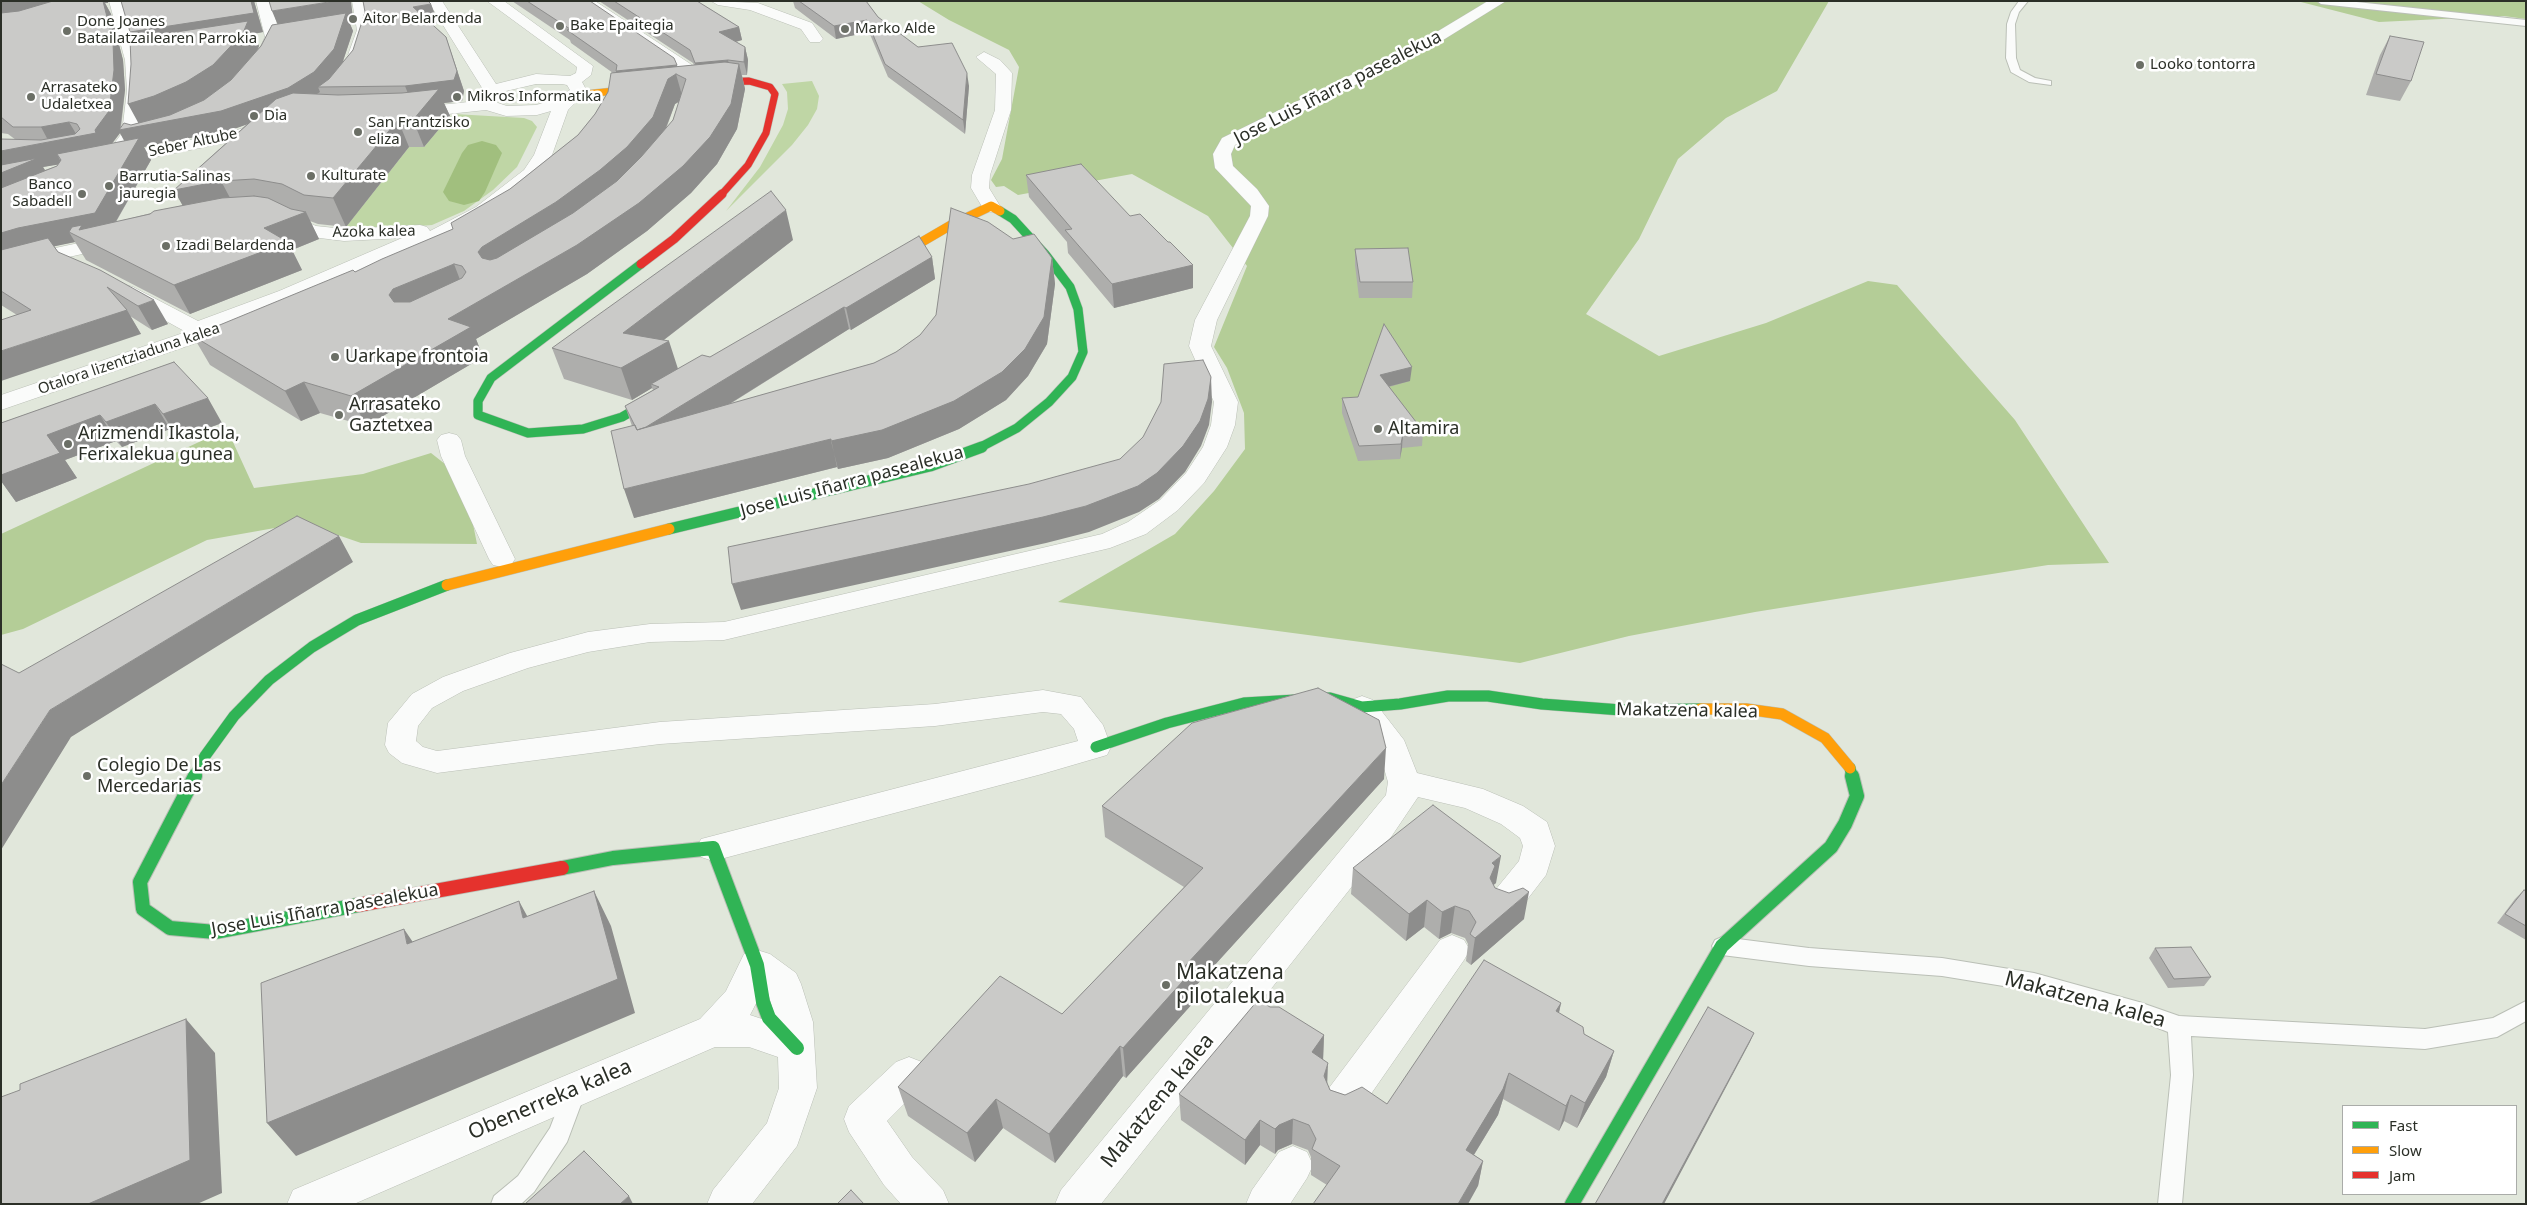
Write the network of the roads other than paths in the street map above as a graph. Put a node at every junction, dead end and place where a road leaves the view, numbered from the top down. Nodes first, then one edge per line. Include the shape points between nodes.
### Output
1 (262, 1) edge
2 (359, 1) edge
3 (435, 1) edge
4 (451, 1) edge
5 (494, 1) edge
6 (585, 1) edge
7 (718, 1) edge
8 (1499, 1) edge
9 (2024, 1) edge
10 (2321, 1) edge
11 (134, 5) edge
12 (113, 6) edge
13 (464, 18) dead end
14 (364, 23) junction
15 (2526, 23) edge
16 (346, 26) edge
17 (291, 34) edge
18 (273, 37) junction
19 (815, 39) dead end
20 (254, 40) dead end
21 (150, 57) edge
22 (984, 57) dead end
23 (134, 60) junction
24 (351, 69) edge
25 (251, 76) edge
26 (2048, 82) dead end
27 (691, 83) junction
28 (675, 85) edge
29 (657, 86) edge
30 (571, 92) junction
31 (490, 98) junction
32 (537, 110) junction
33 (394, 114) edge
34 (282, 120) edge
35 (148, 136) edge
36 (122, 143) junction
37 (110, 160) junction
38 (990, 206) junction
39 (260, 215) edge
40 (435, 230) junction
41 (139, 236) edge
42 (884, 264) edge
43 (1, 269) edge
44 (105, 281) edge
45 (193, 327) junction
46 (673, 387) edge
47 (1, 394) edge
48 (1, 403) edge
49 (451, 448) dead end
50 (502, 559) dead end
51 (1362, 707) junction
52 (1096, 747) junction
53 (1404, 782) junction
54 (713, 848) junction
55 (1504, 904) edge
56 (1722, 946) junction
57 (1452, 950) dead end
58 (758, 965) junction
59 (2526, 1010) edge
60 (2179, 1026) junction
61 (713, 1031) junction
62 (798, 1048) junction
63 (909, 1074) edge
64 (576, 1088) junction
65 (1343, 1101) edge
66 (1293, 1165) dead end
67 (307, 1204) edge
68 (503, 1204) edge
69 (727, 1204) edge
70 (930, 1204) edge
71 (1075, 1204) edge
72 (1266, 1204) edge
73 (1572, 1204) edge
74 (2170, 1204) edge

1 - 18 street
2 - 14 street
3 - 31 street
4 - 13 street
5 - 30 street, Otalora lizentziaduna kalea via 585,66 583,75
6 - 27 street via 686,68
7 - 19 street via 753,6 808,26
8 - 52 street, Jose Luis Iñarra pasealekua via 1430,42 1228,142 1222,154 1224,168 1260,206 1259,216 1206,320 1200,346 1226,402 1223,425 1215,448 1195,478 1169,505 1138,528 1110,540 724,631 650,633 588,642 520,660 452,684 422,701 403,723 400,745 413,755 437,762 660,733 935,715 1043,701 1070,704 1088,726
9 - 26 lane via 2011,24 2011,58 2016,72 2032,80
10 - 15 lane
11 - 12 street
12 - 23 street
14 - 16 street
14 - 24 street
17 - 18 street
18 - 20 street
18 - 25 street via 263,60
21 - 23 street
22 - 38 street via 1004,73 1003,110 981,175 980,188
23 - 36 street via 131,133
27 - 28 street
27 - 46 street via 731,80 760,83 775,94 766,133 748,165 674,239 491,378 478,401 478,415 528,433 583,429 622,417
29 - 30 street
30 - 31 street via 556,78 504,78
30 - 32 street
30 - 48 street, Otalora lizentziaduna kalea via 560,110 543,155 530,174 483,211 452,229 360,272 253,316
31 - 32 street via 506,112
31 - 33 street via 462,109
32 - 40 street, Otalora lizentziaduna kalea via 542,130 530,158 517,176 492,198
34 - 37 street, Seber Altube via 234,136
35 - 36 street
36 - 37 street
36 - 37 street via 94,160
38 - 42 street
38 - 54 street, Jose Luis Iñarra pasealekua via 1013,219 1045,254 1070,288 1082,330 1083,352 1072,377 1049,402 1017,428 977,449 930,466 467,578 357,620 312,647 269,680 234,716 205,756 140,882 143,909 170,928 215,932 613,858
39 - 40 street, Azoka kalea via 288,219 312,231 344,235
40 - 45 street, Otalora lizentziaduna kalea via 286,295
41 - 43 street via 80,259
44 - 45 street
45 - 47 street, Otalora lizentziaduna kalea
49 - 50 street
51 - 52 street, Makatzena kalea via 1330,698 1244,703 1167,723
51 - 53 street via 1393,748
51 - 56 street, Makatzena kalea via 1448,696 1488,696 1620,710 1746,709 1782,714 1825,738 1850,768 1857,796 1845,824 1831,847
52 - 54 street, Jose Luis Iñarra pasealekua via 1042,764
53 - 55 street via 1472,798 1512,815 1535,831 1539,846 1534,866
53 - 71 street, Makatzena kalea via 1402,798 1380,828
54 - 58 street
56 - 60 lane, Makatzena kalea via 1809,957 1942,967 2034,982 2139,1011
56 - 73 street, Makatzena kalea
57 - 65 street
58 - 61 street via 740,1002
58 - 62 street via 783,984 795,1022
59 - 60 lane, Makatzena kalea via 2496,1027 2425,1039
60 - 74 lane, Makatzena kalea via 2182,1075
61 - 62 street, Obenerreka kalea via 749,1031
61 - 64 street, Obenerreka kalea
62 - 69 street via 798,1088 783,1133
63 - 70 street via 857,1113 898,1171
64 - 67 street, Obenerreka kalea
64 - 68 lane via 559,1134 526,1184
66 - 72 street

